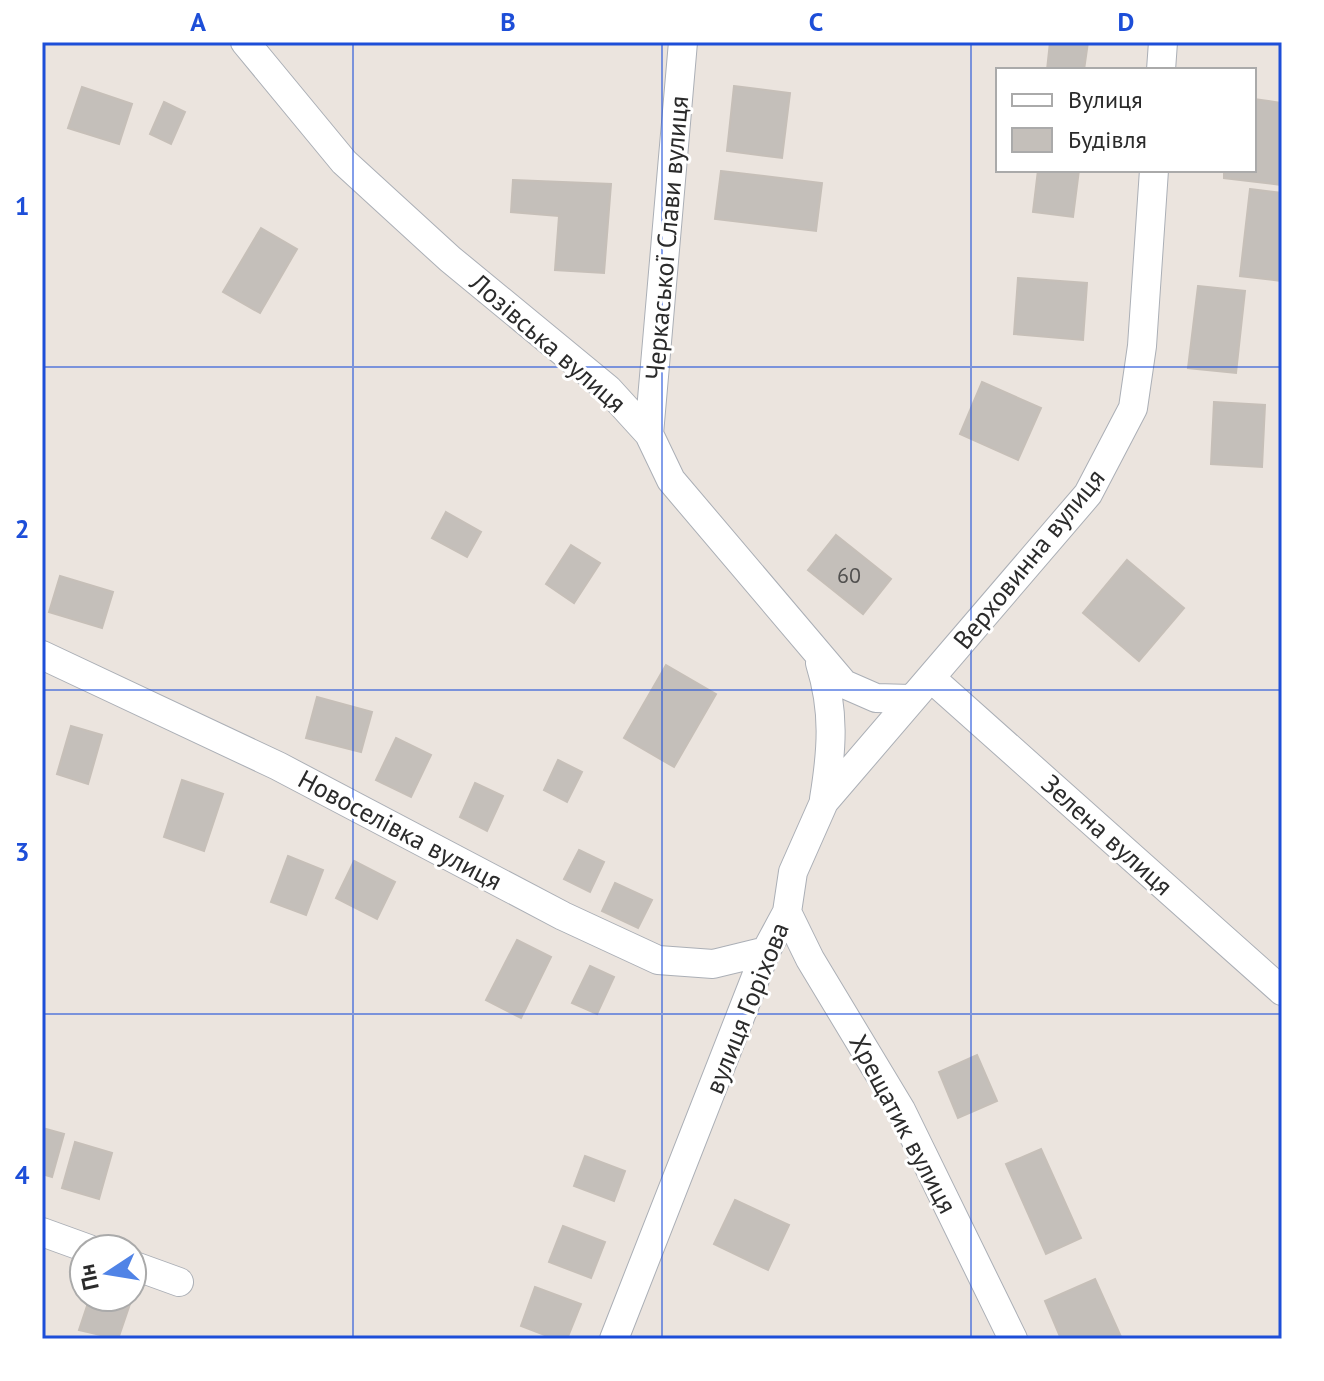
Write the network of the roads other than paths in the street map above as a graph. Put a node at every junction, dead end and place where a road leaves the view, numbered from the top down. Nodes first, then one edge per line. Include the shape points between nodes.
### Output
1 (245, 42) edge
2 (683, 42) edge
3 (1163, 42) edge
4 (1161, 68) edge
5 (1154, 172) edge
6 (649, 434) junction
7 (42, 655) edge
8 (818, 655) junction
9 (932, 679) junction
10 (911, 699) junction
11 (824, 802) junction
12 (787, 912) junction
13 (766, 951) junction
14 (1282, 991) edge
15 (42, 1232) edge
16 (68, 1241) edge
17 (148, 1271) edge
18 (179, 1282) dead end
19 (614, 1339) edge
20 (1013, 1339) edge

1 - 6 street, Лозівська вулиця via 344,162 450,259 608,389
2 - 6 street, Черкаської Слави вулиця
3 - 4 street
5 - 9 street, Верховинна вулиця via 1133,408 1088,494
6 - 8 street, Лозівська вулиця via 671,480
7 - 13 street, Новоселівка вулиця via 278,766 563,916 658,960 713,964
8 - 10 street, Лозівська вулиця via 859,693
8 - 11 street via 834,727
9 - 10 street, Верховинна вулиця
9 - 14 street, Зелена вулиця
10 - 11 street, вулиця Горіхова
11 - 12 street, вулиця Горіхова via 793,872
12 - 13 street, вулиця Горіхова
12 - 20 street, Хрещатик вулиця via 901,1110
13 - 19 street, вулиця Горіхова
15 - 16 street
17 - 18 street

